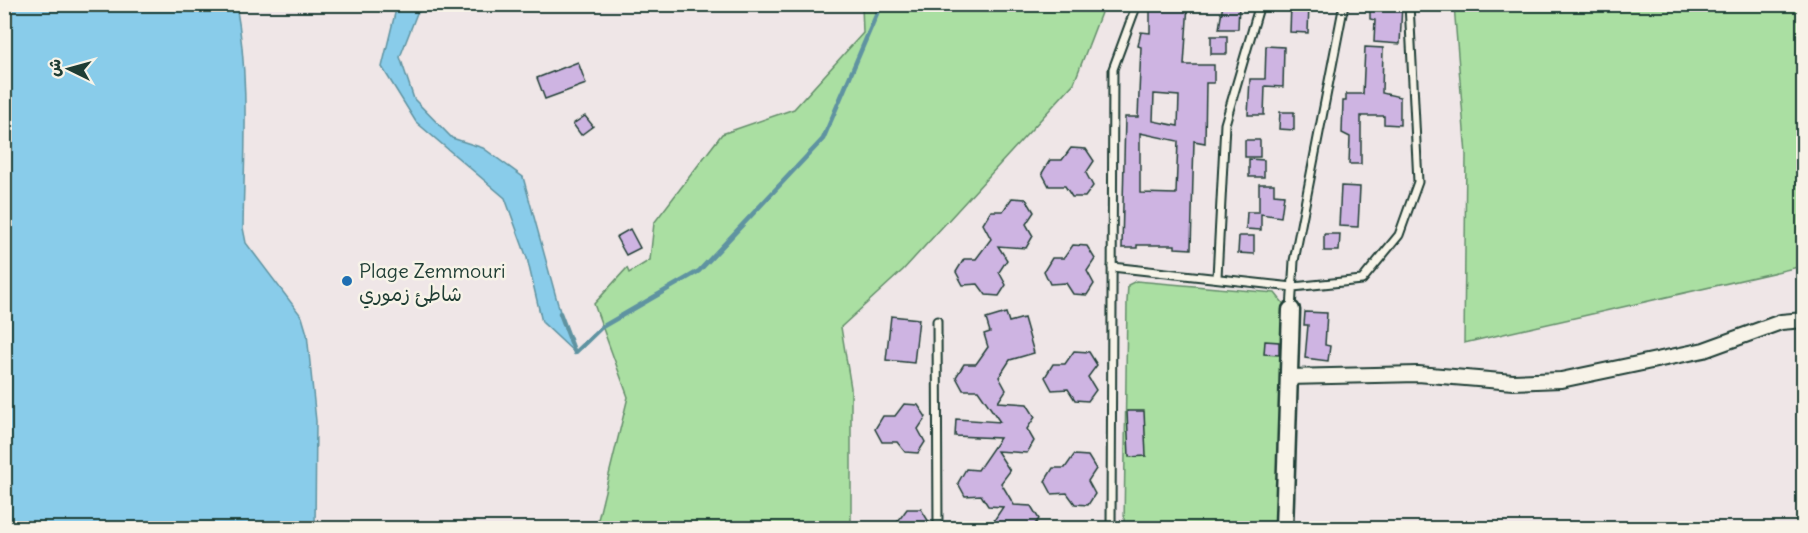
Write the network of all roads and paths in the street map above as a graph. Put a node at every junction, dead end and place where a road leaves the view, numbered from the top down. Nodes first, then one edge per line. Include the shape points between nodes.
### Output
1 (1137, 4) edge
2 (1260, 4) edge
3 (1344, 4) edge
4 (1409, 4) edge
5 (1112, 267) junction
6 (1217, 277) junction
7 (1293, 287) junction
8 (1291, 310) joint
9 (1803, 320) edge
10 (937, 321) dead end
11 (1288, 377) junction
12 (938, 528) edge
13 (1111, 528) edge
14 (1284, 528) edge

1 - 5 lane via 1113,69
2 - 6 lane via 1225,124
3 - 7 lane via 1294,261
4 - 7 lane via 1418,182 1399,235 1362,280
5 - 6 lane
5 - 13 lane
6 - 7 lane
7 - 8 lane
8 - 11 street
9 - 11 street via 1781,322 1704,350 1561,380 1513,382 1418,374
10 - 12 lane
11 - 14 street

